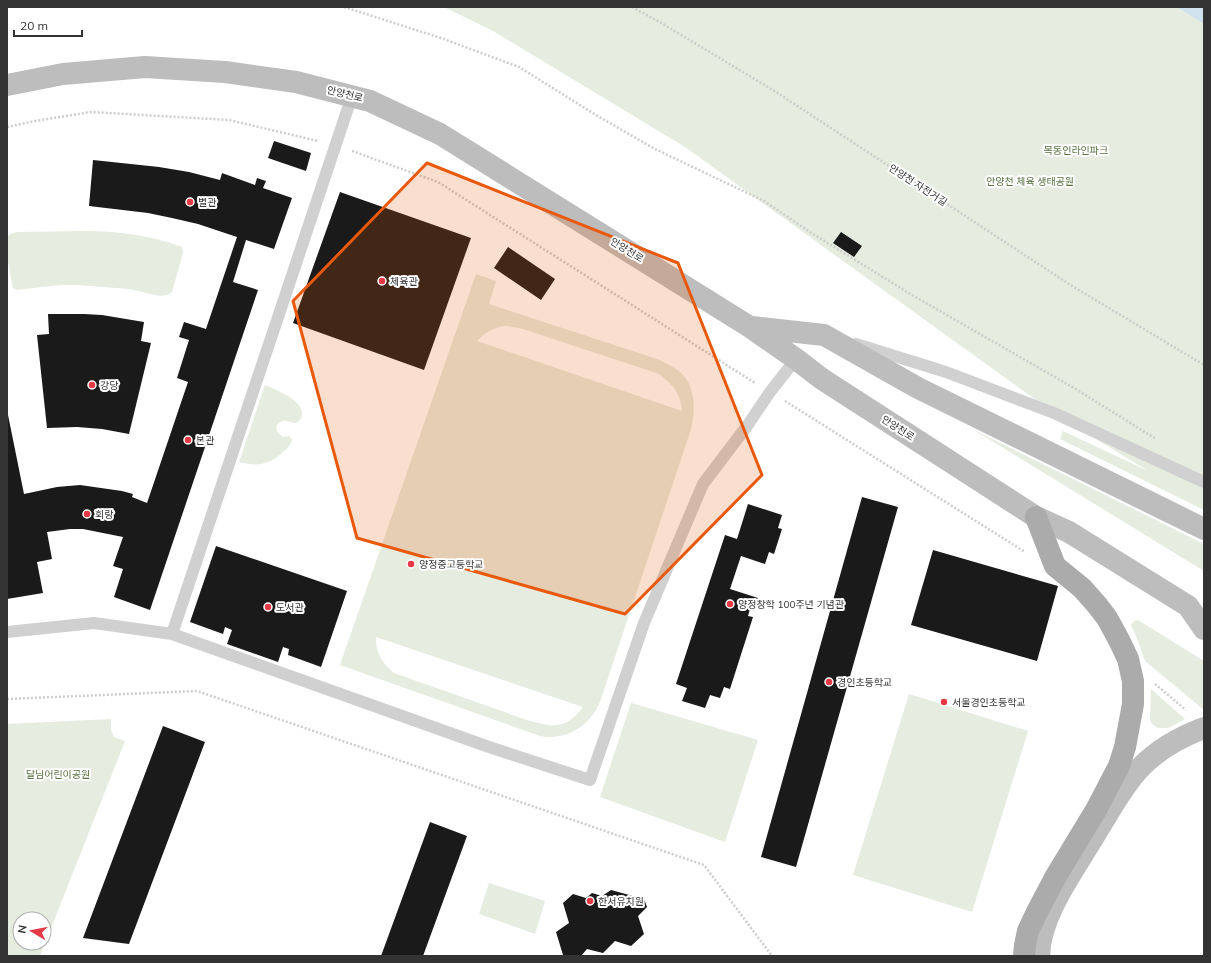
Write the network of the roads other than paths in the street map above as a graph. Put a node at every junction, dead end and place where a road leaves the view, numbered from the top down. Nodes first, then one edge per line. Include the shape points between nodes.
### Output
1 (7, 85) edge
2 (352, 96) junction
3 (750, 327) junction
4 (824, 335) junction
5 (796, 359) junction
6 (1204, 482) edge
7 (1036, 517) junction
8 (1204, 529) edge
9 (1196, 607) edge
10 (1204, 628) edge
11 (7, 632) edge
12 (172, 634) junction
13 (1202, 729) edge
14 (1024, 956) edge
15 (1039, 956) edge

1 - 2 main road, 안양천로 via 63,74 145,67 232,72 296,82
2 - 3 main road, 안양천로 via 370,100 440,134
2 - 12 lane
3 - 4 main road
3 - 5 main road, 안양천로
4 - 6 lane via 946,372 1054,413
4 - 8 main road via 918,388
5 - 7 main road, 안양천로 via 822,379
5 - 12 lane via 703,484 644,623 590,780 489,747
7 - 9 main road, 안양천로 via 1069,532
7 - 14 main road via 1055,566 1082,588 1097,605 1119,640 1128,659 1133,684 1133,704 1119,766 1037,912 1028,931
9 - 10 main road, 안양천로
11 - 12 lane via 94,622
13 - 15 main road via 1184,736 1155,754 1128,782 1053,906 1044,928

